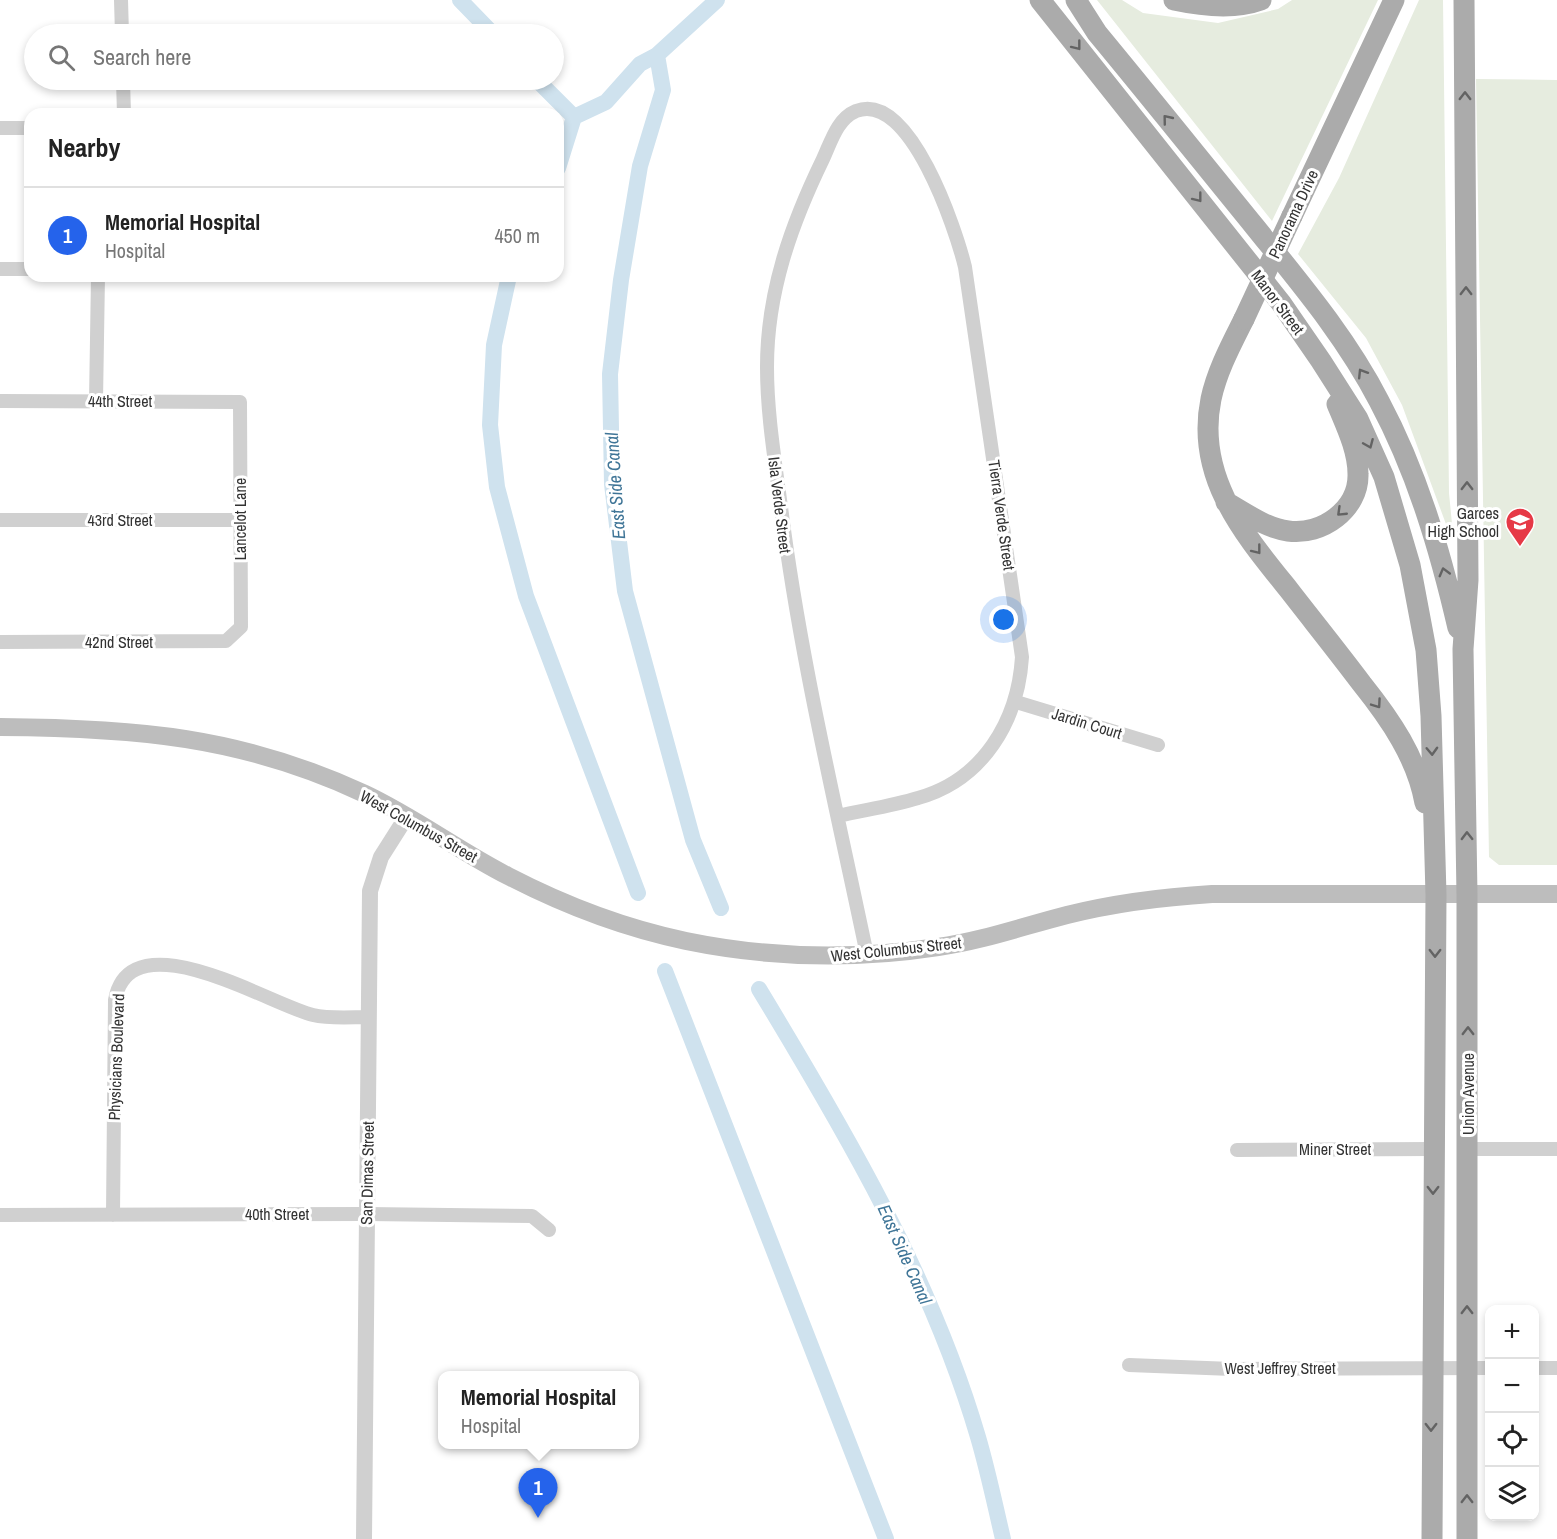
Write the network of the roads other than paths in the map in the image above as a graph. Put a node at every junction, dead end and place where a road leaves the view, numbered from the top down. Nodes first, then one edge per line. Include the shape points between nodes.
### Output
1 (122, 0) edge
2 (1040, 0) edge
3 (1076, 0) edge
4 (1174, 0) edge
5 (1261, 0) edge
6 (1394, 0) edge
7 (1464, 0) edge
8 (122, 24) edge
9 (123, 90) edge
10 (124, 108) edge
11 (895, 121) joint
12 (0, 128) edge
13 (24, 128) dead end
14 (0, 268) edge
15 (24, 269) edge
16 (98, 282) edge
17 (1321, 361) junction
18 (96, 400) junction
19 (0, 401) edge
20 (240, 402) joint
21 (1225, 502) junction
22 (0, 520) edge
23 (240, 520) junction
24 (236, 635) joint
25 (0, 642) edge
26 (1462, 649) junction
27 (1426, 650) joint
28 (1016, 702) junction
29 (0, 727) edge
30 (1158, 745) dead end
31 (407, 816) junction
32 (838, 816) junction
33 (1435, 863) junction
34 (1557, 894) edge
35 (1436, 895) junction
36 (1467, 895) junction
37 (867, 955) junction
38 (369, 1017) junction
39 (1433, 1149) junction
40 (1468, 1149) junction
41 (1557, 1149) edge
42 (1237, 1150) dead end
43 (367, 1214) junction
44 (0, 1215) edge
45 (113, 1215) junction
46 (549, 1230) dead end
47 (1129, 1365) dead end
48 (1431, 1368) junction
49 (1467, 1368) junction
50 (1485, 1368) edge
51 (1539, 1368) edge
52 (1557, 1368) edge
53 (364, 1539) edge
54 (1432, 1539) edge
55 (1467, 1539) edge

1 - 8 street
2 -> 17 main road, Manor Street via 1281,303
26 -> 3 main road, Manor Street via 1445,573 1426,514 1404,450 1378,399 1316,302 1097,33
4 - 5 main road via 1219,6
6 - 21 main road, Panorama Drive, bridge via 1218,375 1211,400 1210,453
26 -> 7 main road via 1468,580
9 - 10 street
11 - 28 street, Tierra Verde Street via 927,166 945,202 965,267 1020,639 1021,680
11 - 32 street, Isla Verde Street via 870,109 858,110 840,123 803,200 782,258 767,363 768,403 792,596
12 - 13 street
14 - 15 street
16 - 18 street
17 -> 21 main road via 1355,453 1358,474 1353,498 1342,513 1323,526 1290,531
17 -> 27 main road, Manor Street via 1358,419 1384,477 1410,565
18 - 19 street, 44th Street
18 - 20 street, 44th Street
20 - 23 street, Lancelot Lane
21 -> 33 main road, Panorama Drive via 1241,530 1377,702 1407,748 1421,783
22 - 23 street, 43rd Street
23 - 24 street, Lancelot Lane via 241,627
24 - 25 street, 42nd Street via 226,641
36 -> 26 main road, Union Avenue
27 -> 33 main road, Union Avenue
28 - 30 street, Jardin Court
28 - 32 street, Tierra Verde Street via 993,747 962,777 920,798
29 - 31 main road, West Columbus Street via 136,731 230,747 322,776
31 - 37 main road, West Columbus Street via 505,875 548,896 638,929 732,949 799,955
31 - 38 street, San Dimas Street via 381,857 370,891
32 - 37 street, Isla Verde Street
33 - 35 main road, Union Avenue
34 - 36 main road, West Columbus Street
35 - 36 main road, West Columbus Street
35 - 37 main road, West Columbus Street via 1164,897 1107,906 939,947
35 -> 39 main road, Union Avenue
40 -> 36 main road, Union Avenue
38 - 43 street, San Dimas Street
38 - 45 street, Physicians Boulevard via 315,1016 234,982 167,965 144,966 129,973 119,984 115,1000
39 - 42 street, Miner Street
39 -> 48 main road, Union Avenue
40 - 41 street
49 -> 40 main road, Union Avenue
43 - 45 street, 40th Street
43 - 46 street, 40th Street via 532,1216
43 - 53 street, San Dimas Street
44 - 45 street, 40th Street
47 - 48 street, West Jeffrey Street
48 - 49 street, West Jeffrey Street
48 -> 54 main road, Union Avenue
49 - 50 street, West Jeffrey Street
55 -> 49 main road, Union Avenue
51 - 52 street

